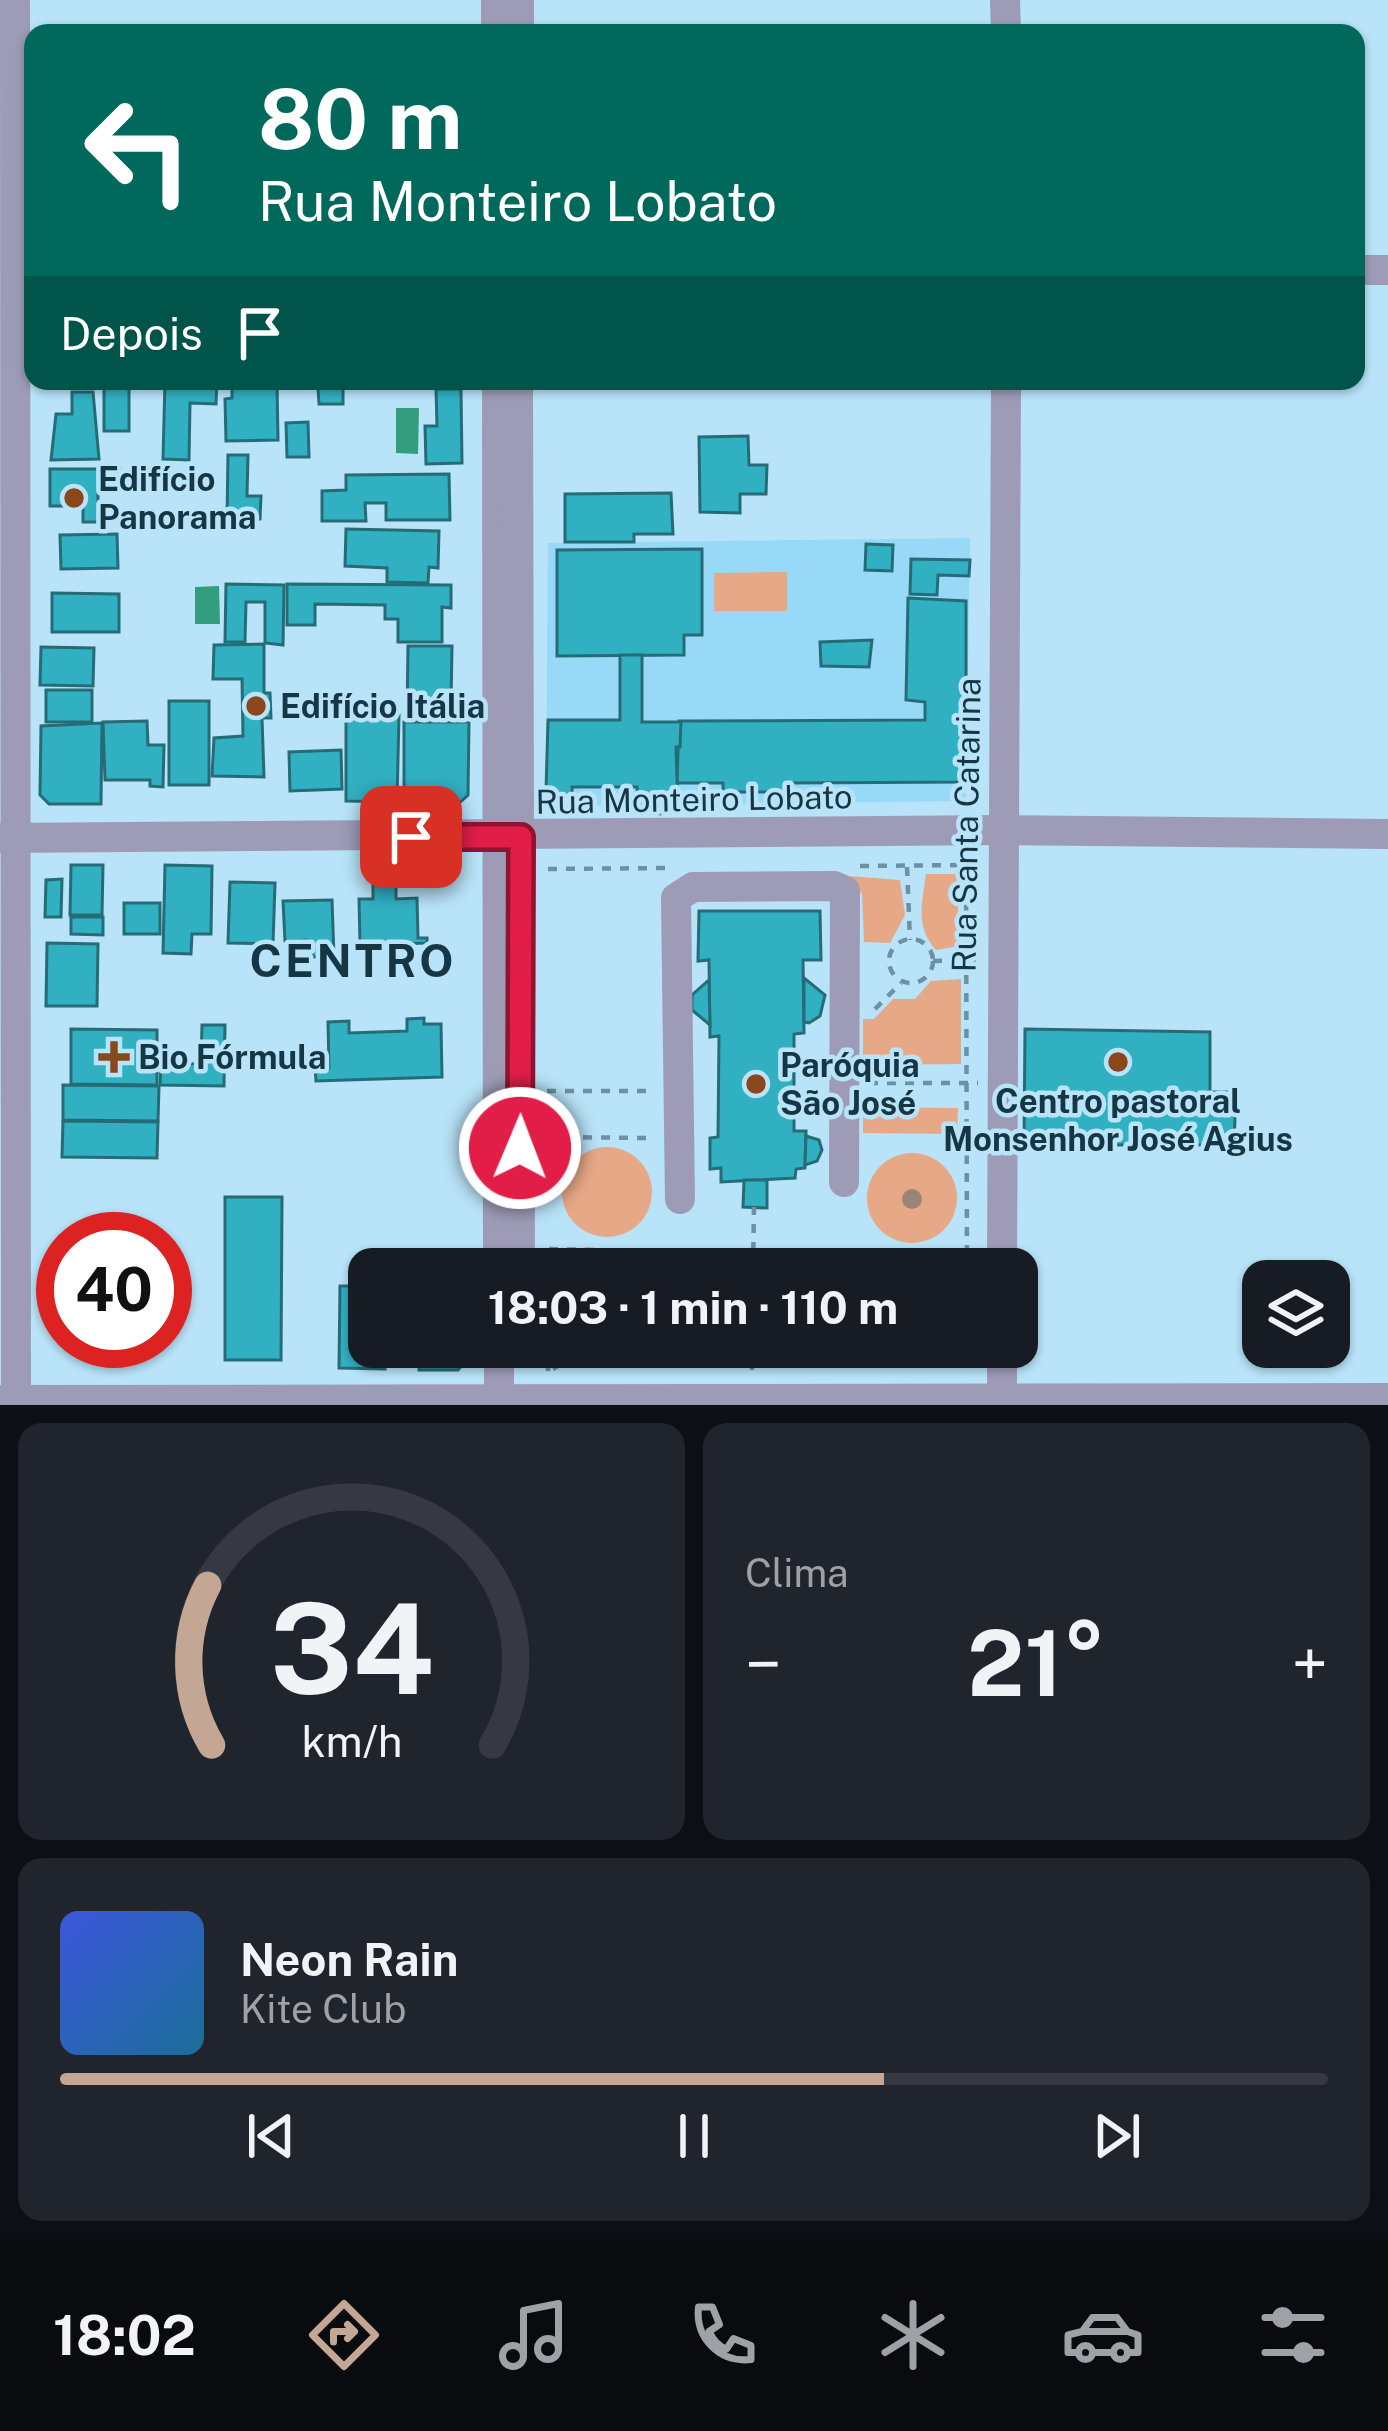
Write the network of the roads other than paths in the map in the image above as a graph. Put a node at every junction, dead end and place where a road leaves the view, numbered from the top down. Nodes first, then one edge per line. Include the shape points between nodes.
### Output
1 (15, 0) edge
2 (16, 274) edge
3 (497, 390) edge
4 (517, 390) edge
5 (1006, 390) edge
6 (508, 501) junction
7 (1002, 830) junction
8 (1388, 834) edge
9 (510, 837) junction
10 (7, 838) edge
11 (521, 1145) junction
12 (844, 1182) dead end
13 (680, 1198) dead end
14 (502, 1248) edge
15 (520, 1248) edge
16 (1002, 1248) edge
17 (503, 1368) edge
18 (515, 1368) edge
19 (1002, 1380) edge
20 (752, 1391) edge
21 (1388, 1398) edge
22 (509, 1401) edge
23 (11, 1402) edge
24 (1245, 1402) edge

1 - 2 street
2 - 10 street
3 - 6 street
4 - 6 street
5 - 7 street, Rua Santa Catarina
6 - 9 street
7 - 8 street, Rua Monteiro Lobato
7 - 9 street, Rua Monteiro Lobato
7 - 16 street, Rua Santa Catarina
9 - 10 street, Rua Monteiro Lobato
9 - 11 street
10 - 23 street
11 - 14 street
11 - 15 street
12 - 13 street via 845,891 682,890
17 - 22 street
18 - 22 street
19 - 20 street
19 - 24 street
20 - 22 street
21 - 24 street
22 - 23 street

